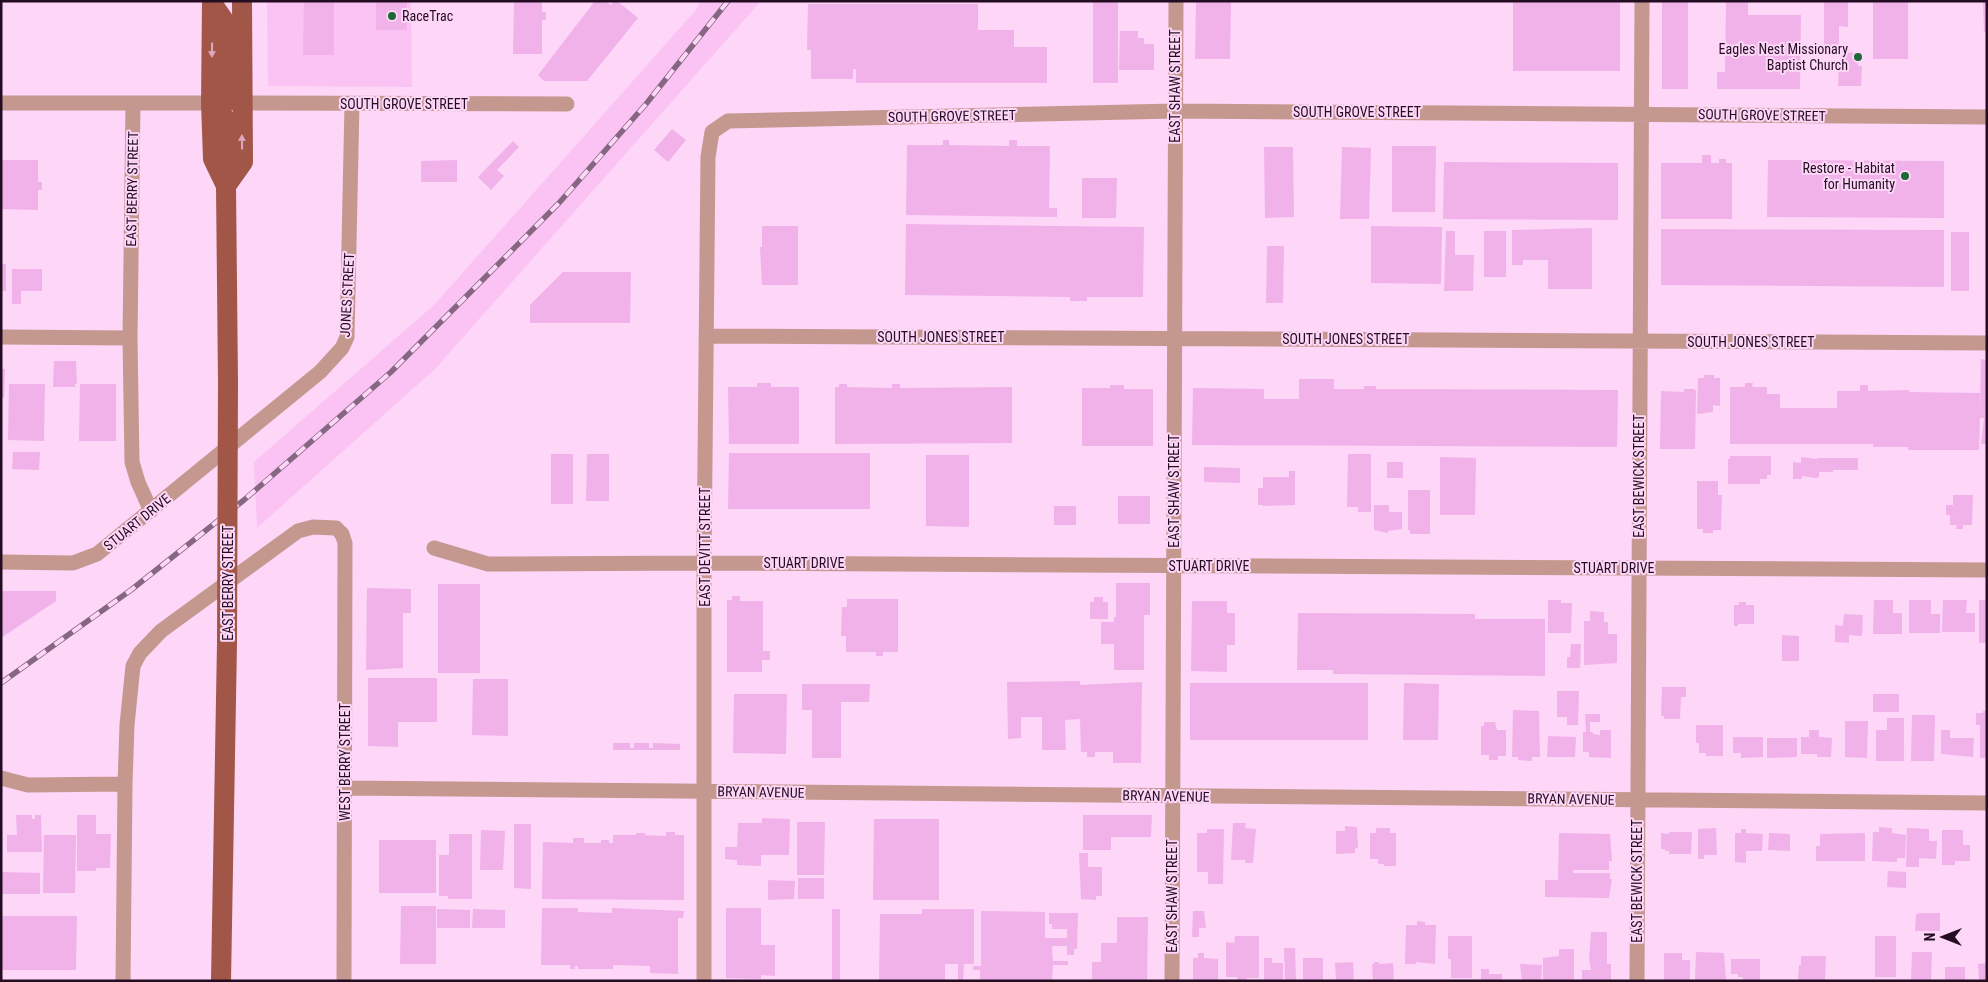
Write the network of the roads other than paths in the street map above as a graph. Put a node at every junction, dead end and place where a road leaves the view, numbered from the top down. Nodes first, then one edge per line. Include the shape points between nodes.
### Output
1 (242, 1) edge
2 (1176, 1) edge
3 (1642, 1) edge
4 (212, 3) edge
5 (1, 103) edge
6 (133, 103) junction
7 (211, 103) junction
8 (242, 103) junction
9 (352, 104) junction
10 (567, 104) dead end
11 (1175, 111) junction
12 (1642, 113) junction
13 (1987, 117) edge
14 (728, 122) joint
15 (228, 184) junction
16 (706, 336) junction
17 (1, 337) edge
18 (130, 338) junction
19 (1174, 338) junction
20 (1640, 341) junction
21 (1987, 343) edge
22 (252, 428) joint
23 (151, 511) junction
24 (434, 548) dead end
25 (1, 562) edge
26 (704, 563) junction
27 (1174, 565) junction
28 (1639, 568) junction
29 (1987, 570) edge
30 (1, 778) edge
31 (125, 784) junction
32 (345, 788) junction
33 (704, 792) junction
34 (1172, 796) junction
35 (1638, 800) junction
36 (1987, 803) edge
37 (123, 981) edge
38 (221, 981) edge
39 (344, 981) edge
40 (704, 981) edge
41 (1172, 981) edge
42 (1637, 981) edge

1 - 8 main road
2 - 11 street, EAST SHAW STREET
3 - 12 street, EAST BEWICK STREET
4 -> 7 main road, EAST BERRY STREET
4 - 8 main road via 226,28 228,95 232,101
5 - 6 street
6 - 7 street
6 - 18 street, EAST BERRY STREET
7 - 15 main road, EAST BERRY STREET via 213,160
8 - 9 street, SOUTH GROVE STREET
15 -> 8 main road via 242,162
9 - 10 street, SOUTH GROVE STREET
9 - 22 street, JONES STREET via 347,337 342,348 320,372
11 - 12 street, SOUTH GROVE STREET
11 - 14 street, SOUTH GROVE STREET
11 - 19 street, EAST SHAW STREET
12 - 13 street, SOUTH GROVE STREET
12 - 20 street, EAST BEWICK STREET
14 - 16 street, EAST DEVITT STREET via 712,132 708,157
15 - 38 main road, EAST BERRY STREET, bridge via 227,643
16 - 19 street, SOUTH JONES STREET
16 - 26 street, EAST DEVITT STREET
17 - 18 street
18 - 23 street, EAST BERRY STREET via 132,462
19 - 20 street, SOUTH JONES STREET
19 - 27 street, EAST SHAW STREET
20 - 21 street, SOUTH JONES STREET
20 - 28 street, EAST BEWICK STREET
22 - 23 street, STUART DRIVE
23 - 25 street, STUART DRIVE via 97,554 74,564
24 - 26 street, STUART DRIVE via 488,564
26 - 27 street, STUART DRIVE
26 - 33 street, EAST DEVITT STREET
27 - 28 street, STUART DRIVE
27 - 34 street, EAST SHAW STREET
28 - 29 street, STUART DRIVE
28 - 35 street, EAST BEWICK STREET
30 - 31 street via 28,785
31 - 32 street, WEST BERRY STREET via 133,666 140,653 161,631 298,531 313,526 336,528 345,543
31 - 37 street
32 - 33 street, BRYAN AVENUE
32 - 39 street, WEST BERRY STREET
33 - 34 street, BRYAN AVENUE
33 - 40 street, EAST DEVITT STREET
34 - 35 street, BRYAN AVENUE
34 - 41 street, EAST SHAW STREET
35 - 36 street, BRYAN AVENUE
35 - 42 street, EAST BEWICK STREET

